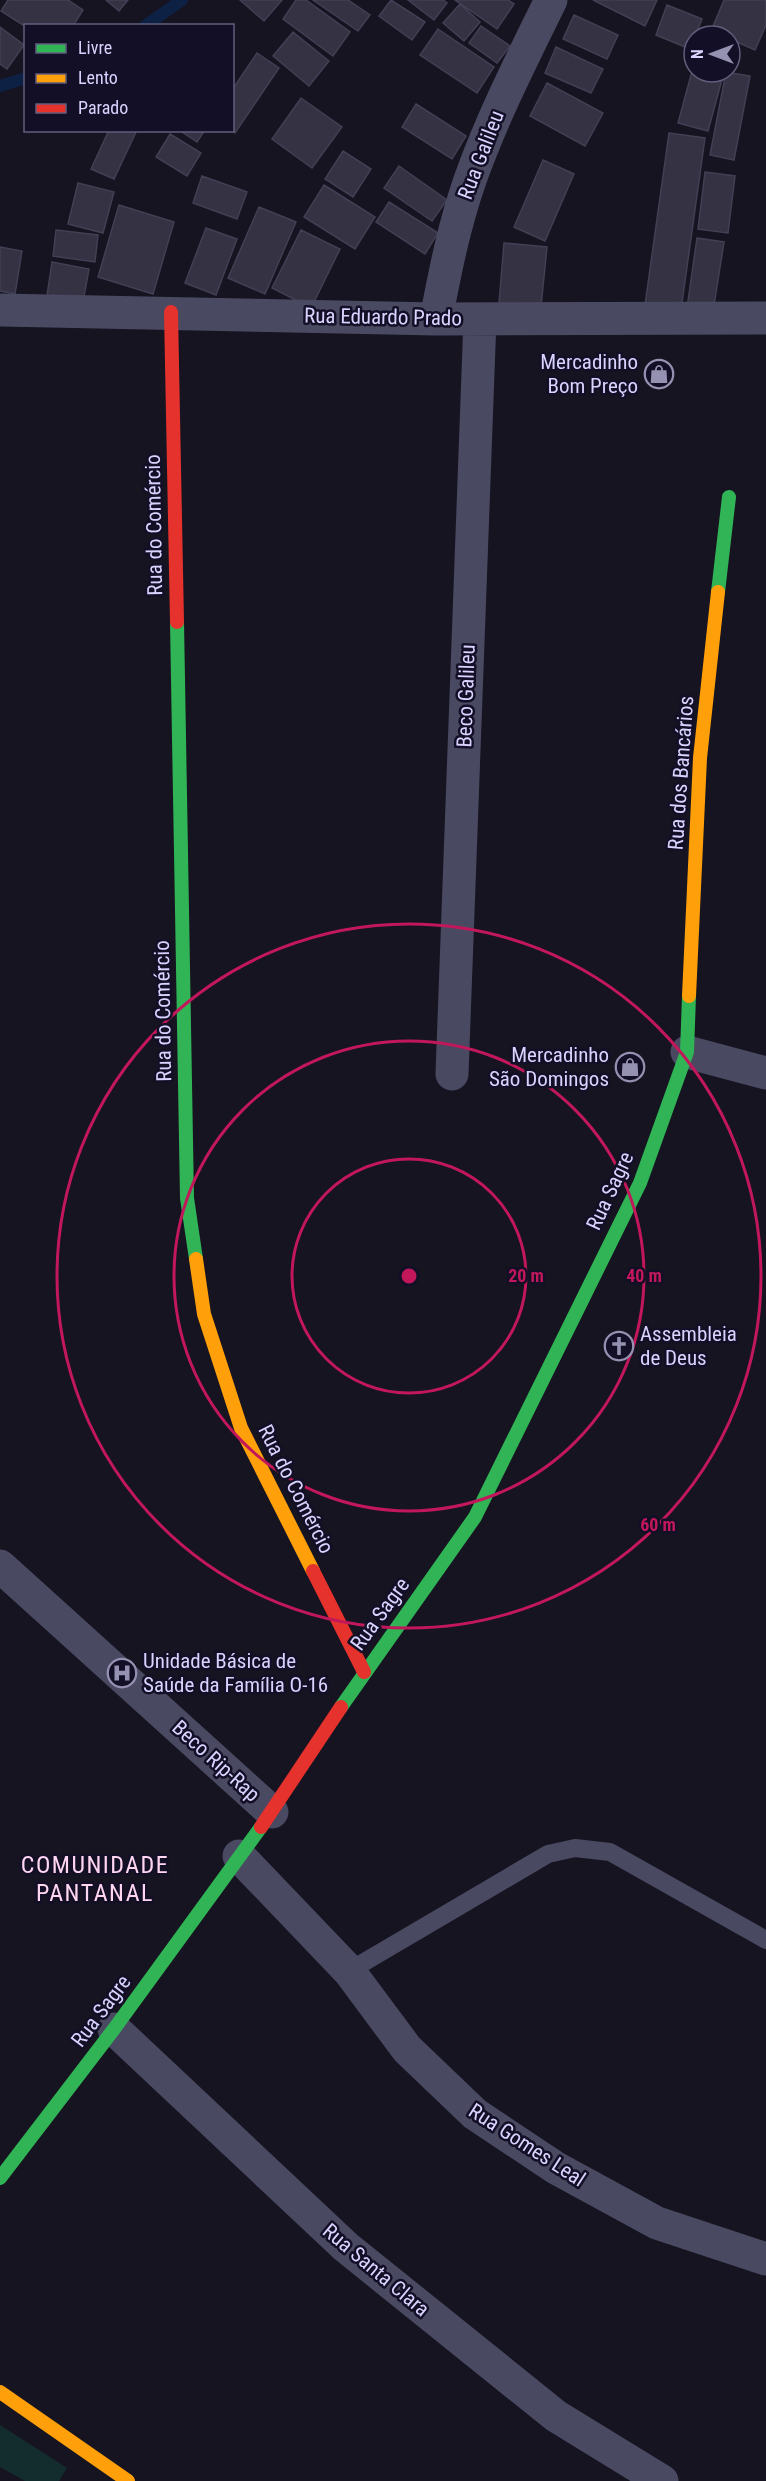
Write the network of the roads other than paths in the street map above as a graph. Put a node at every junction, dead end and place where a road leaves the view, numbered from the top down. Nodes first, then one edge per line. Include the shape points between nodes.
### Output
1 (551, 0) edge
2 (0, 310) edge
3 (171, 312) junction
4 (766, 318) edge
5 (436, 319) junction
6 (480, 319) junction
7 (729, 497) dead end
8 (687, 1052) junction
9 (766, 1073) edge
10 (452, 1074) dead end
11 (0, 1566) edge
12 (364, 1672) junction
13 (272, 1812) junction
14 (239, 1856) junction
15 (766, 1940) edge
16 (349, 1971) junction
17 (114, 2030) junction
18 (0, 2178) edge
19 (766, 2259) edge
20 (0, 2392) edge
21 (128, 2481) edge
22 (662, 2481) edge

1 - 5 street, Rua Galileu via 494,118 469,181
2 - 3 street, Rua Eduardo Prado
3 - 5 street, Rua Eduardo Prado
3 - 12 main road, Rua do Comércio via 187,1186 204,1314 241,1428
4 - 6 street, Rua Eduardo Prado
5 - 6 street, Rua Eduardo Prado
6 - 10 street, Beco Galileu
7 - 8 main road, Rua dos Bancários via 700,758
8 - 9 street
8 - 12 main road, Rua Sagre via 640,1183 475,1517
11 - 13 street, Beco Rip-Rap
12 - 13 main road, Rua Sagre
13 - 14 main road, Rua Sagre
14 - 16 street, Rua Gomes Leal
14 - 17 main road, Rua Sagre
15 - 16 lane via 610,1852 575,1848 548,1854
16 - 19 street, Rua Gomes Leal via 407,2049 475,2114 556,2168 657,2223
17 - 18 main road, Rua Sagre
17 - 22 street, Rua Santa Clara via 346,2247 556,2416
20 - 21 main road

